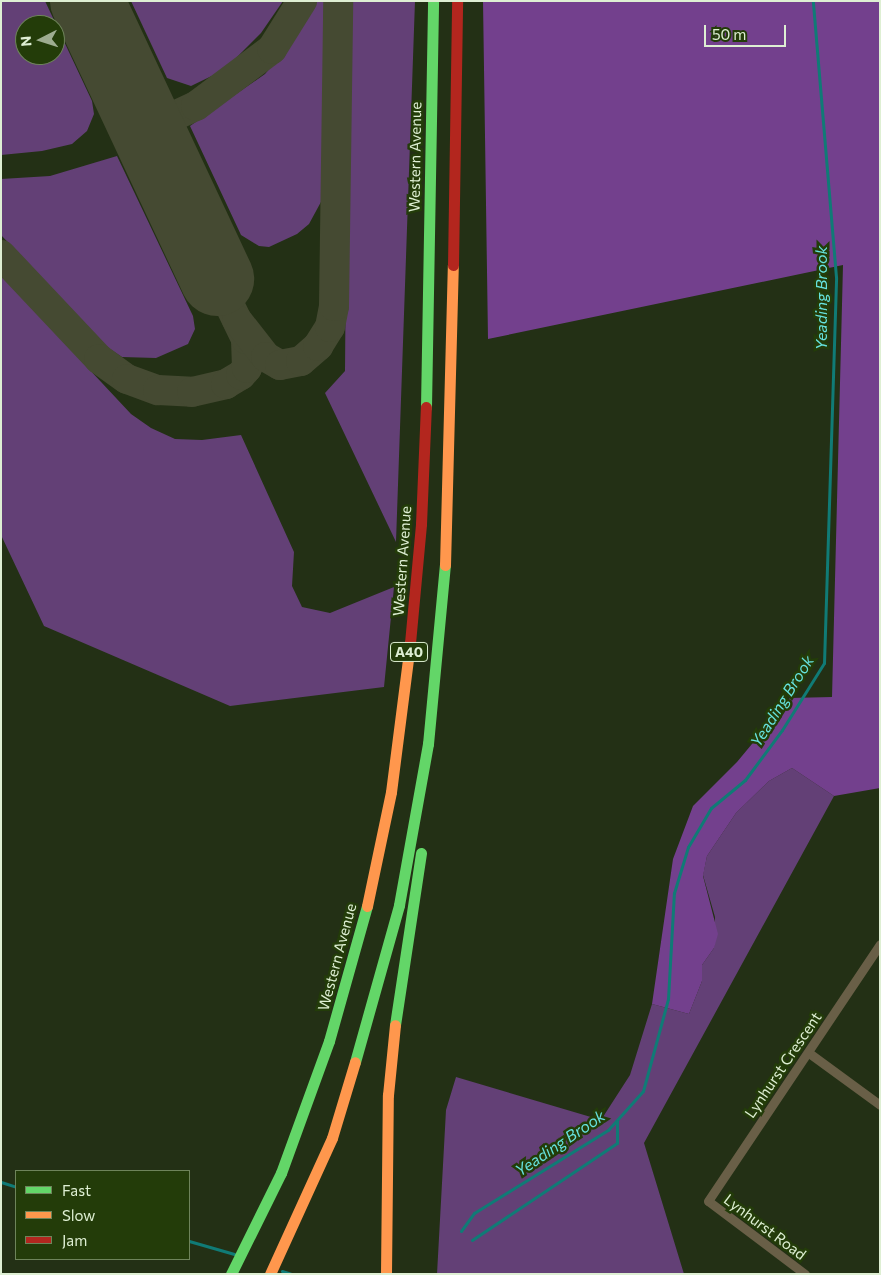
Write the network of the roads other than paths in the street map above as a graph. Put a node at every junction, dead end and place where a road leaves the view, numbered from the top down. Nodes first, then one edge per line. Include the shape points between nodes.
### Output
1 (433, 1) edge
2 (457, 1) edge
3 (437, 674) junction
4 (880, 944) edge
5 (809, 1053) junction
6 (880, 1105) edge
7 (708, 1201) joint
8 (231, 1274) edge
9 (270, 1274) edge
10 (386, 1274) edge
11 (805, 1274) edge

1 - 8 highway, Western Avenue / A40 via 428,352 420,524 406,686 390,792 369,898 329,1041 281,1173
2 - 3 highway, A40 via 448,530
3 - 9 highway, A40 via 419,807 383,968 332,1138
3 - 10 highway via 430,788 388,1095
4 - 5 street, Lynhurst Crescent
5 - 6 street
5 - 7 street, Lynhurst Crescent
7 - 11 street, Lynhurst Road

